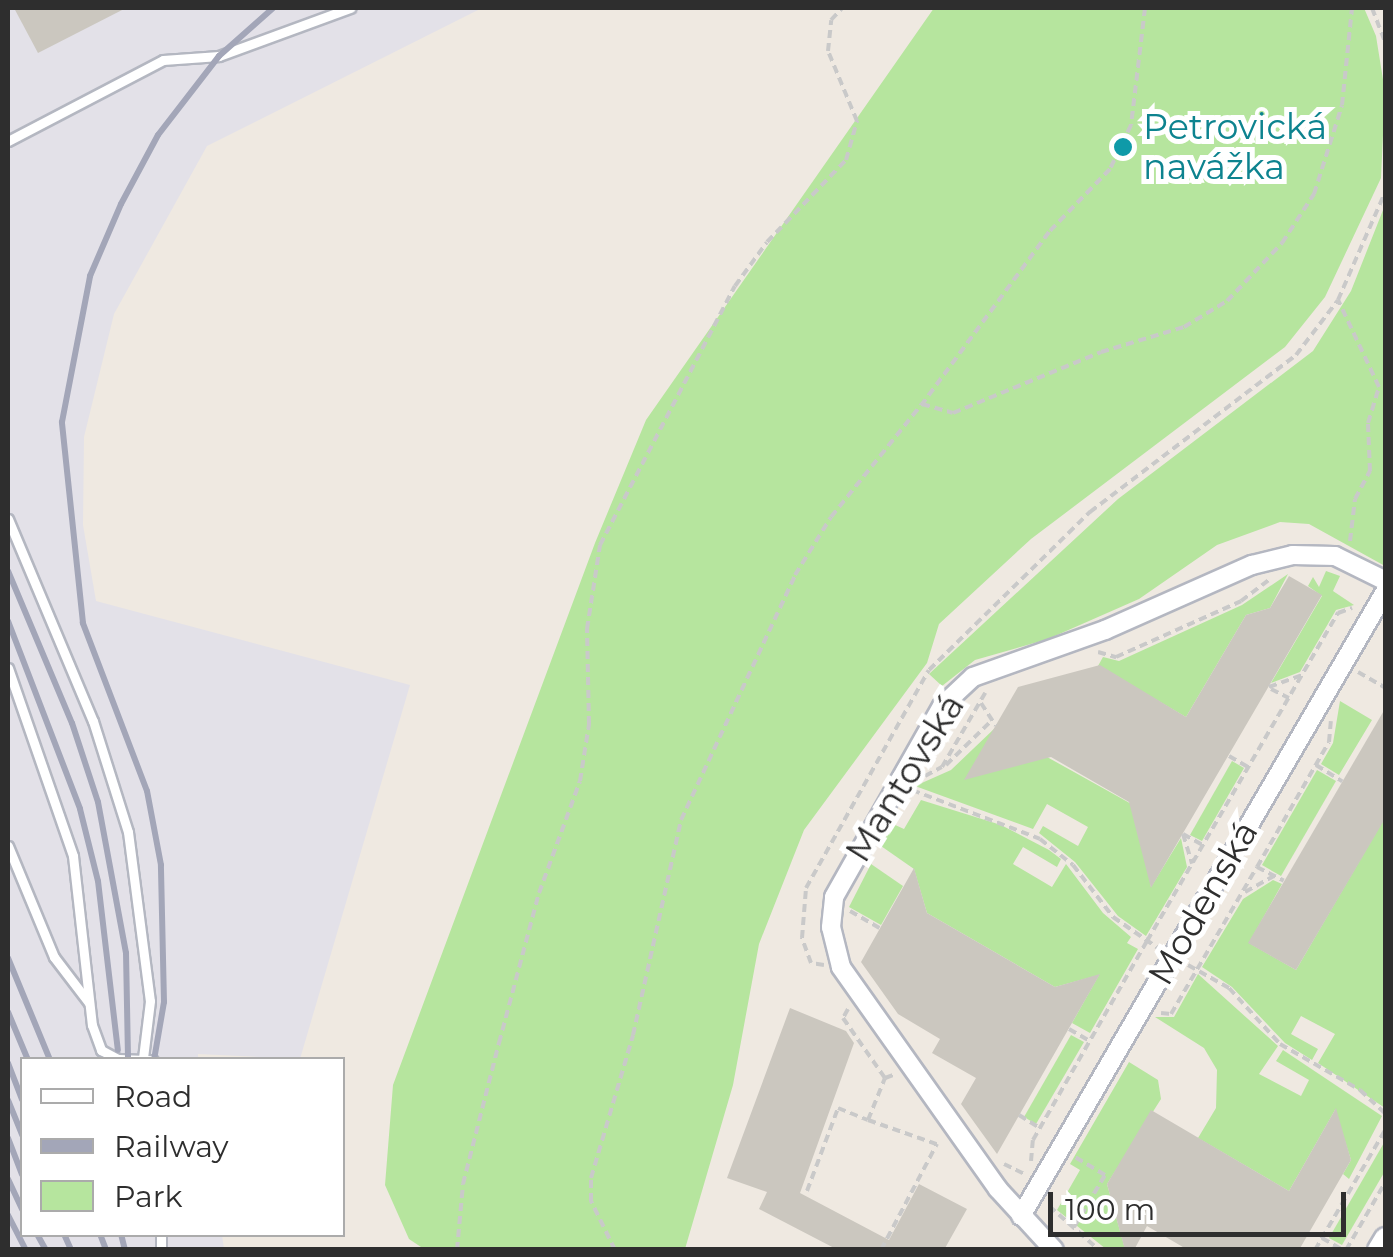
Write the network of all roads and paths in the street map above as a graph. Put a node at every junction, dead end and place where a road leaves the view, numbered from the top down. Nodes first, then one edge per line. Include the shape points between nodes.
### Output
1 (350, 8) edge
2 (842, 8) edge
3 (1145, 8) edge
4 (1352, 8) edge
5 (1372, 8) edge
6 (1386, 45) edge
7 (8, 140) edge
8 (1386, 190) edge
9 (1338, 300) junction
10 (922, 404) junction
11 (8, 519) edge
12 (1350, 561) junction
13 (1280, 572) dead end
14 (1386, 581) edge
15 (1381, 598) edge
16 (1090, 650) dead end
17 (8, 668) edge
18 (1302, 676) junction
19 (1348, 681) dead end
20 (990, 685) dead end
21 (1386, 688) edge
22 (1289, 698) junction
23 (981, 703) junction
24 (1332, 707) dead end
25 (989, 722) junction
26 (996, 726) dead end
27 (1228, 756) dead end
28 (1316, 765) junction
29 (875, 767) junction
30 (942, 767) junction
31 (1248, 767) junction
32 (1342, 781) dead end
33 (904, 784) junction
34 (900, 805) dead end
35 (1203, 845) junction
36 (8, 846) edge
37 (1192, 864) junction
38 (1257, 867) junction
39 (1274, 876) junction
40 (1284, 882) dead end
41 (1241, 894) junction
42 (848, 898) dead end
43 (858, 916) dead end
44 (844, 924) dead end
45 (880, 928) dead end
46 (1147, 942) junction
47 (1172, 956) junction
48 (1197, 970) junction
49 (832, 975) dead end
50 (845, 994) dead end
51 (90, 1005) junction
52 (1069, 1029) dead end
53 (1090, 1041) junction
54 (114, 1057) edge
55 (148, 1057) edge
56 (885, 1078) junction
57 (909, 1085) dead end
58 (1386, 1114) edge
59 (1019, 1116) dead end
60 (868, 1120) junction
61 (1040, 1128) junction
62 (1385, 1130) edge
63 (950, 1140) dead end
64 (937, 1144) junction
65 (974, 1154) junction
66 (1071, 1155) dead end
67 (1033, 1179) junction
68 (1386, 1181) edge
69 (807, 1191) dead end
70 (1021, 1216) junction
71 (1073, 1228) junction
72 (1322, 1238) junction
73 (1386, 1240) edge
74 (457, 1250) edge
75 (615, 1250) edge
76 (742, 1250) edge
77 (757, 1250) edge
78 (881, 1250) edge
79 (1054, 1250) edge
80 (1099, 1250) edge
81 (1315, 1250) edge
82 (1344, 1250) edge
83 (1380, 1250) edge

1 - 7 lane via 219,56 163,60
2 - 74 path via 831,20 828,51 857,121 846,160 766,242 735,286 600,545 587,629 589,724 580,781 538,893 463,1184
3 - 10 path via 1131,125 1110,169 1048,232 959,345
4 - 10 path via 1342,105 1314,194 1282,243 1228,301 1184,327 1101,352 953,413
5 - 6 path
8 - 9 path
9 - 12 path via 1378,387 1368,424 1370,471 1352,520
9 - 29 path via 1296,355 1090,512 946,650
10 - 75 path via 831,517 795,575 681,820 633,1035 592,1178 592,1201
11 - 55 lane via 93,720 128,832 150,1001
12 - 14 street, Mantovská
12 - 33 street, Mantovská via 1314,552 1252,565 1105,630 988,670 949,696
13 - 16 path via 1242,602 1116,657
15 - 18 path via 1338,613
15 - 47 street, Modenská
17 - 51 lane via 73,856
18 - 22 path
18 - 22 path via 1268,687
19 - 21 path via 1354,670
20 - 23 path
22 - 31 path
23 - 25 path
23 - 30 path
24 - 28 path via 1330,742
25 - 26 path
25 - 30 path
27 - 31 path
28 - 32 path
28 - 38 path
29 - 33 path
29 - 49 path via 802,904 802,938 811,964 825,965
30 - 33 path
31 - 35 path
33 - 34 path
33 - 46 path via 1040,838 1073,865 1112,917
33 - 65 street, Mantovská via 834,896 832,941 849,979
35 - 37 path
35 - 37 path via 1183,834
36 - 51 lane via 54,957
37 - 46 path
38 - 39 path
38 - 41 path
39 - 40 path
39 - 41 path
41 - 48 path
42 - 44 path
43 - 45 path
46 - 47 path
46 - 53 path
47 - 48 path
47 - 67 street, Modenská
48 - 58 path via 1228,988 1280,1044 1360,1090
50 - 56 path via 851,1003 843,1018
51 - 54 lane via 101,1050
52 - 53 path
53 - 61 path
56 - 57 path via 899,1071
56 - 60 path
59 - 61 path
60 - 64 path
60 - 69 path via 838,1108
61 - 67 path
62 - 72 path
63 - 64 path
64 - 78 path
65 - 67 path via 984,1146
65 - 70 street, Mantovská
66 - 71 path via 1105,1175
67 - 70 street, Modenská
67 - 71 path via 1052,1189 1044,1202
68 - 82 path
70 - 79 street, Mantovská
71 - 80 path
72 - 81 path
72 - 82 path
73 - 83 street
76 - 77 path

